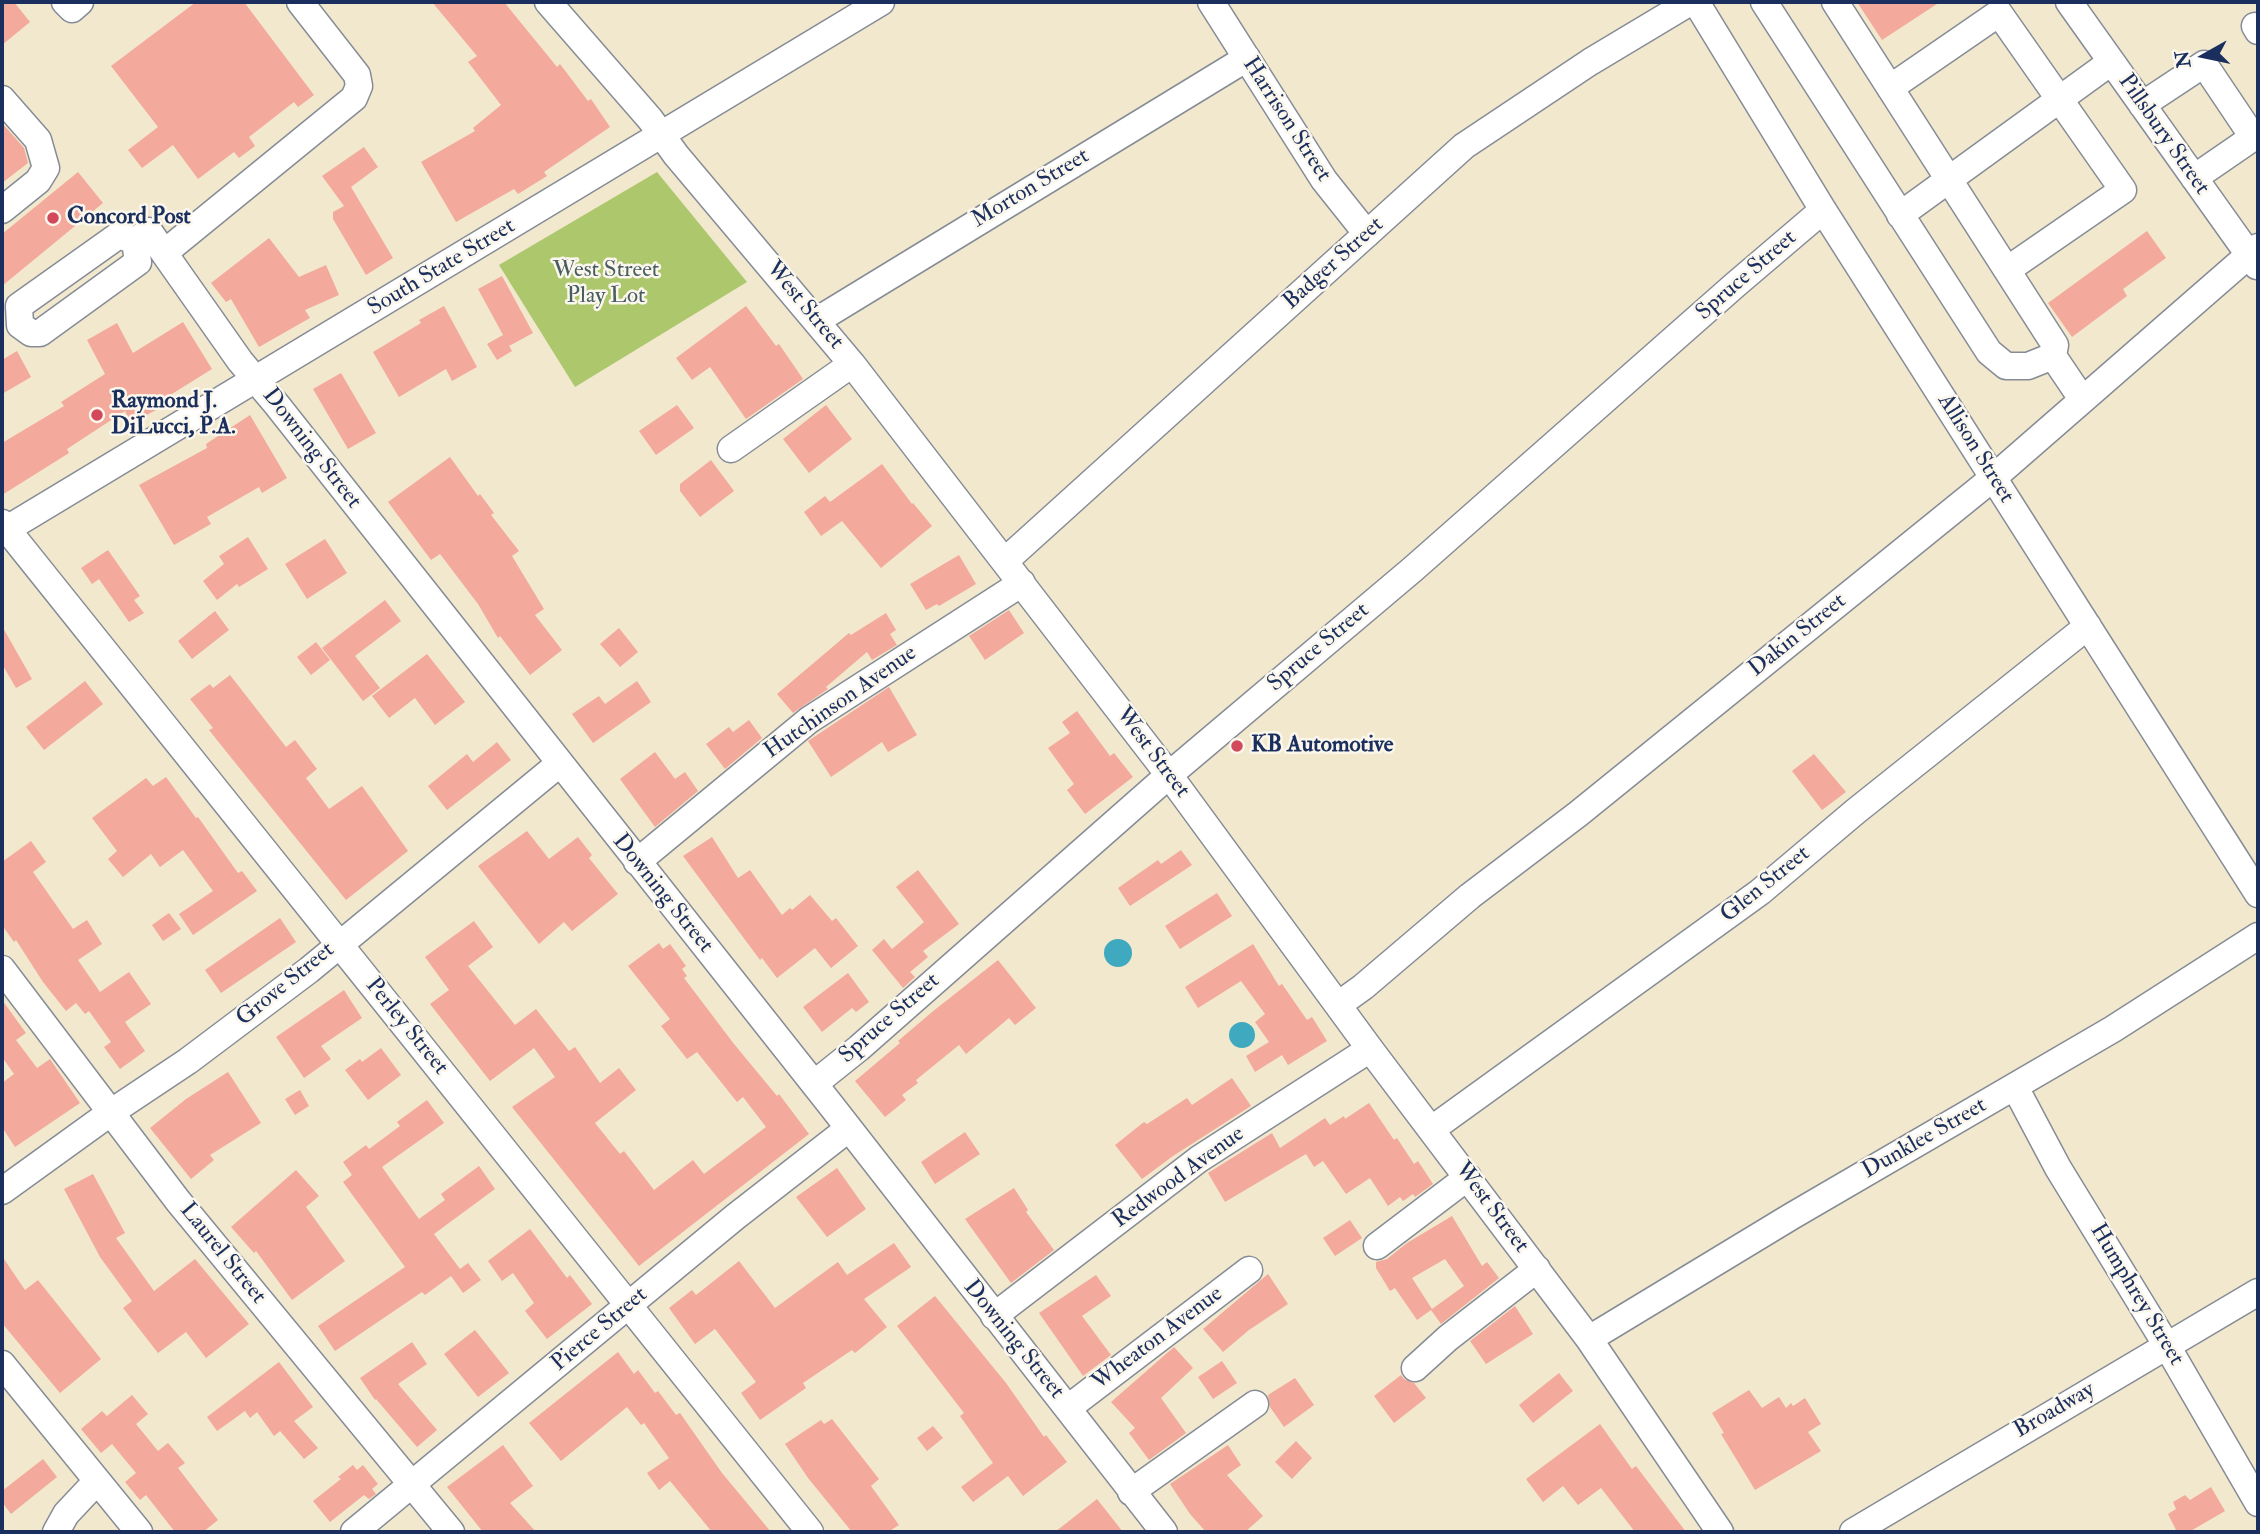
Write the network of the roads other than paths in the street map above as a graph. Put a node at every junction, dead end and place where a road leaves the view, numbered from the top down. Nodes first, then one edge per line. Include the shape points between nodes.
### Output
1 (65, 2) edge
2 (80, 2) edge
3 (299, 2) edge
4 (548, 2) edge
5 (881, 2) edge
6 (1211, 2) edge
7 (1690, 2) edge
8 (1696, 2) edge
9 (1764, 2) edge
10 (1835, 2) edge
11 (2069, 2) edge
12 (848, 10) edge
13 (1247, 58) junction
14 (2111, 62) junction
15 (1890, 88) junction
16 (2, 99) edge
17 (2059, 100) junction
18 (2142, 105) junction
19 (662, 136) junction
20 (2256, 136) edge
21 (2194, 178) junction
22 (1949, 179) junction
23 (2, 210) edge
24 (1823, 210) junction
25 (1900, 215) junction
26 (1367, 234) junction
27 (164, 253) junction
28 (2255, 256) edge
29 (2007, 270) junction
30 (816, 321) junction
31 (11, 331) edge
32 (2053, 356) junction
33 (852, 364) junction
34 (256, 379) junction
35 (2082, 399) junction
36 (732, 449) dead end
37 (1993, 478) junction
38 (3, 528) edge
39 (1005, 561) junction
40 (1022, 583) junction
41 (2088, 626) junction
42 (559, 764) junction
43 (1169, 775) junction
44 (637, 862) junction
45 (2258, 894) edge
46 (2258, 936) edge
47 (339, 943) junction
48 (2, 969) edge
49 (1338, 1005) junction
50 (1370, 1049) junction
51 (814, 1084) junction
52 (2015, 1087) junction
53 (110, 1113) junction
54 (848, 1129) junction
55 (1432, 1129) junction
56 (1468, 1177) junction
57 (2, 1191) edge
58 (1377, 1246) dead end
59 (1537, 1269) junction
60 (1249, 1270) dead end
61 (2258, 1292) edge
62 (630, 1306) junction
63 (994, 1317) junction
64 (1589, 1339) junction
65 (2167, 1346) junction
66 (2, 1364) edge
67 (1416, 1368) dead end
68 (1255, 1404) dead end
69 (1068, 1408) junction
70 (97, 1481) junction
71 (412, 1485) junction
72 (1131, 1492) junction
73 (2258, 1503) edge
74 (1883, 1525) edge
75 (56, 1532) edge
76 (139, 1532) edge
77 (354, 1532) edge
78 (451, 1532) edge
79 (810, 1532) edge
80 (1164, 1532) edge
81 (1720, 1532) edge
82 (1853, 1532) edge

1 - 2 street via 72,9
3 - 27 street via 357,75 354,98
4 - 19 street, West Street
5 - 12 street, South State Street
6 - 13 street, Harrison Street
7 - 26 street, Badger Street via 1464,146
8 - 24 street, Allison Street
9 - 25 street
10 - 15 street
11 - 14 street, Pillsbury Street
12 - 19 street, South State Street
13 - 26 street, Harrison Street via 1324,180
13 - 30 street, Morton Street
14 - 17 street
14 - 18 street, Pillsbury Street
15 - 17 street via 1999,13
15 - 22 street
16 - 23 street via 38,140 46,168 38,181
17 - 22 street
17 - 29 street via 2123,190
18 - 20 street via 2204,64
18 - 21 street, Pillsbury Street
19 - 30 street, West Street
19 - 34 street, South State Street
20 - 21 street
21 - 28 street, Pillsbury Street
22 - 25 street
22 - 29 street
24 - 37 street, Allison Street
24 - 43 street, Spruce Street via 1413,569
25 - 32 street via 1989,352 2006,366 2028,366
26 - 39 street, Badger Street
27 - 31 street, Downing Street via 149,231 135,241 138,262 40,333
27 - 34 street, Downing Street
28 - 35 street, Dakin Street
29 - 32 street via 2055,345
30 - 33 street, West Street
32 - 35 street
33 - 36 street
33 - 39 street, West Street
34 - 38 street, South State Street
34 - 42 street, Downing Street
35 - 37 street, Dakin Street
37 - 41 street, Allison Street
37 - 49 street, Dakin Street
38 - 47 street, Perley Street
39 - 40 street, West Street
40 - 43 street, West Street
40 - 44 street, Hutchinson Avenue via 809,720
41 - 45 street, Allison Street
41 - 55 street, Glen Street via 1760,892
42 - 44 street, Downing Street
42 - 47 street, Grove Street
43 - 49 street, West Street
43 - 51 street, Spruce Street
44 - 51 street, Downing Street
46 - 52 street, Dunklee Street
47 - 53 street, Grove Street via 188,1061
47 - 62 street, Perley Street
48 - 53 street, Laurel Street
49 - 50 street, West Street
50 - 55 street, West Street
50 - 63 street, Redwood Avenue via 1199,1159
51 - 54 street, Downing Street
52 - 64 street, Dunklee Street
52 - 65 street, Humphrey Street
53 - 57 street, Grove Street
53 - 71 street, Laurel Street
54 - 62 street, Pierce Street
54 - 63 street, Downing Street
55 - 56 street, West Street
56 - 58 street
56 - 59 street, West Street
59 - 64 street, West Street
59 - 67 street
60 - 69 street, Wheaton Avenue
61 - 65 street, Broadway
62 - 71 street, Pierce Street
62 - 79 street, Perley Street
63 - 69 street, Downing Street
64 - 81 street, West Street
65 - 73 street, Humphrey Street
65 - 74 street, Broadway
66 - 70 street
68 - 72 street
69 - 72 street, Downing Street
70 - 75 street
70 - 76 street
71 - 77 street, Pierce Street
71 - 78 street, Laurel Street
72 - 80 street, Downing Street
74 - 82 street, Broadway

